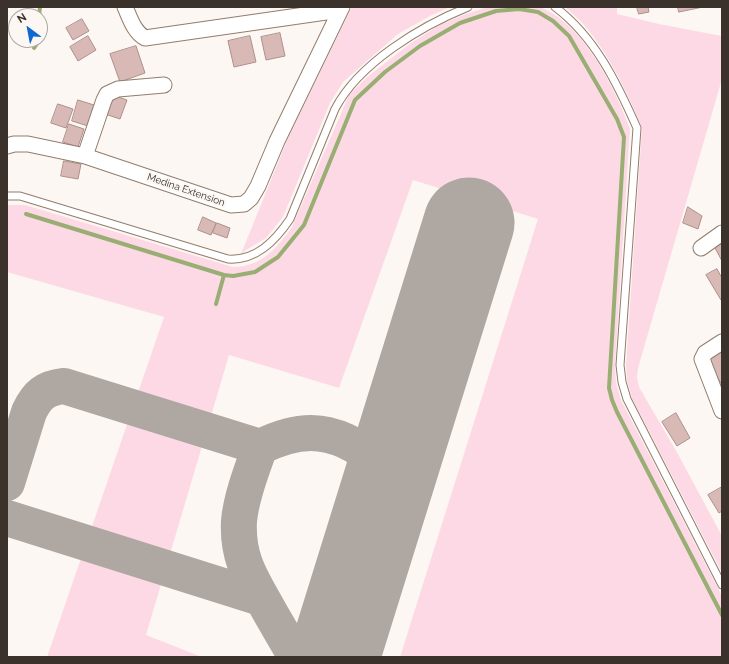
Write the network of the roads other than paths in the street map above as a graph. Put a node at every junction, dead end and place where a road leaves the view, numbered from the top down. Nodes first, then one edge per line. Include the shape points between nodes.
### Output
1 (125, 7) edge
2 (468, 7) edge
3 (555, 7) edge
4 (341, 8) edge
5 (164, 85) dead end
6 (7, 146) edge
7 (85, 156) junction
8 (7, 196) edge
9 (722, 233) edge
10 (700, 248) dead end
11 (722, 342) edge
12 (722, 411) edge
13 (722, 585) edge

1 - 4 street via 136,30 145,38
2 - 8 lane via 430,24 409,37 351,84 336,109 290,219 283,230 264,248 246,259 228,259 20,196
3 - 13 lane via 581,30 595,49 637,128 620,365 622,382 627,399
4 - 7 street, Medina Extension via 258,186 244,204 231,205
5 - 7 street via 118,89 107,94
6 - 7 street, Medina Extension via 28,144
9 - 10 street
11 - 12 street via 703,355 702,364

